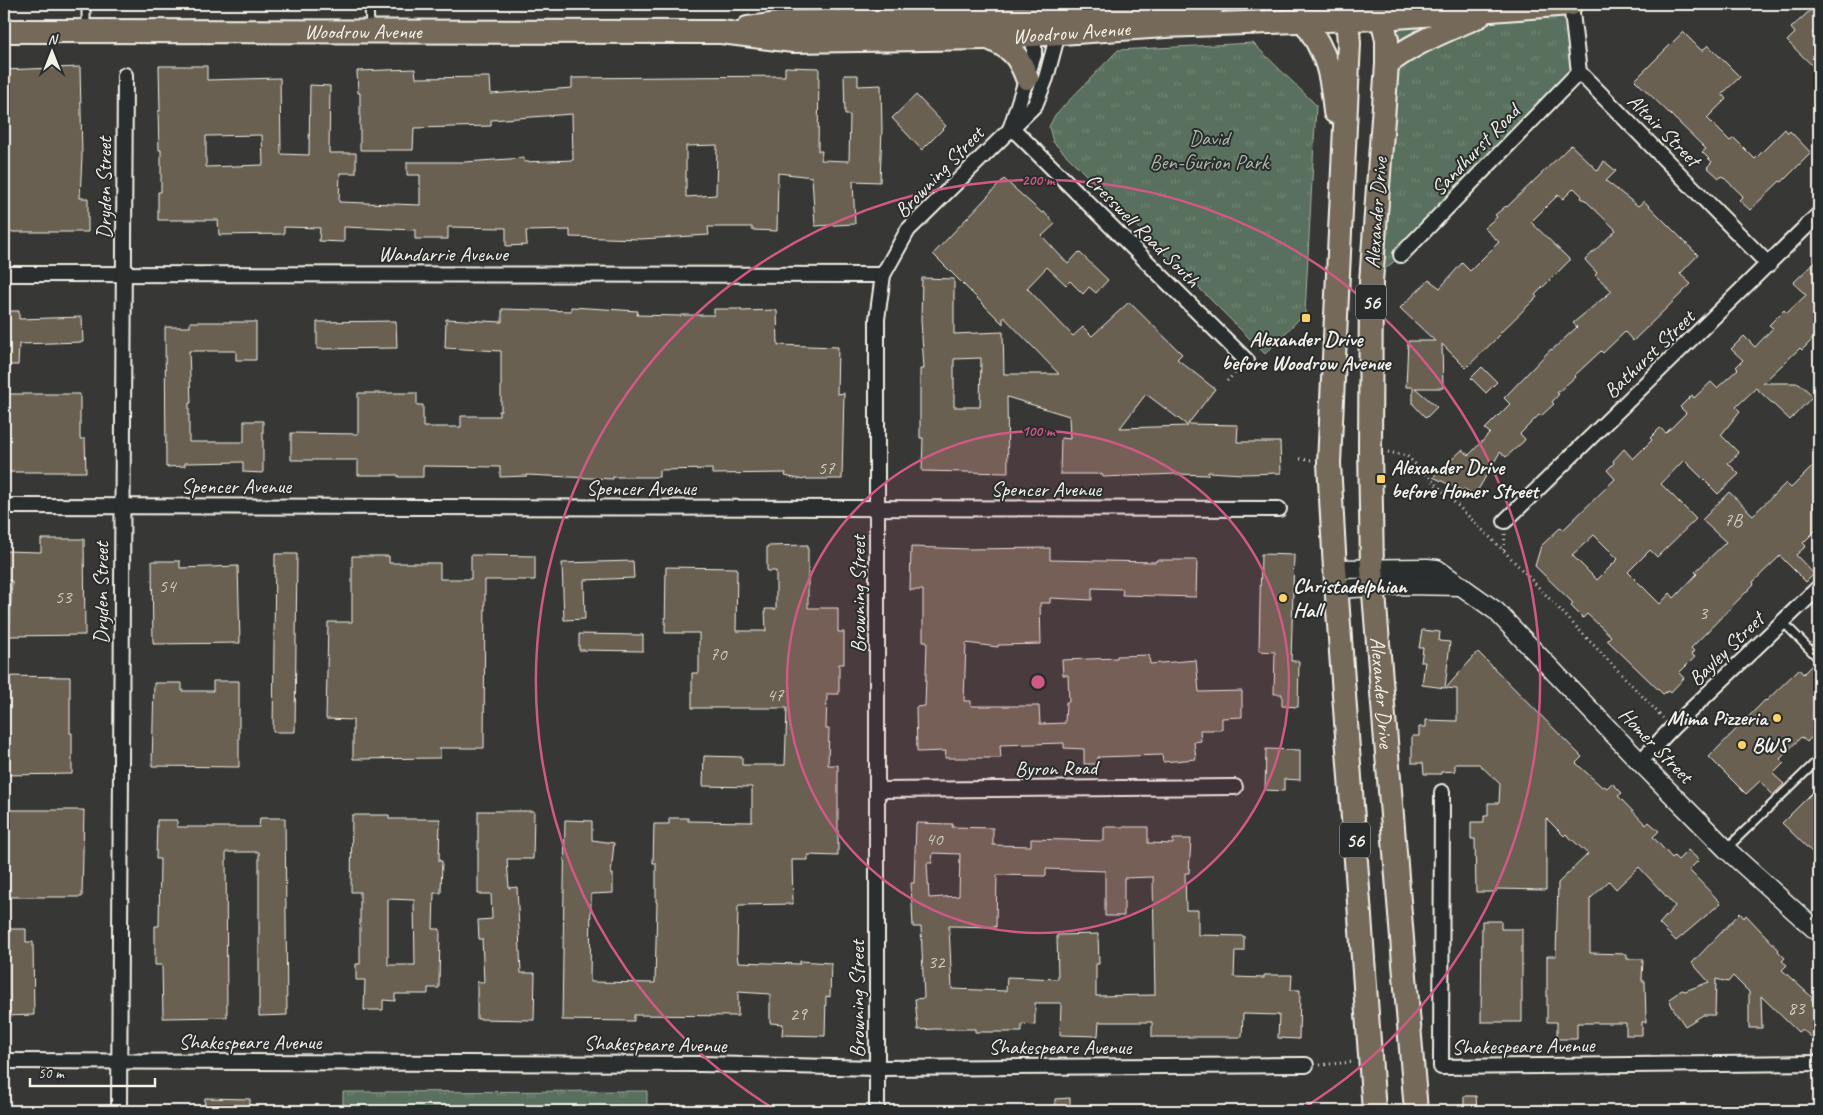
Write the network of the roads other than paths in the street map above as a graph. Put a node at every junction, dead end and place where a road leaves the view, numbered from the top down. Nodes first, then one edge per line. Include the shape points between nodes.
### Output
1 (86, 4) edge
2 (369, 4) edge
3 (1214, 4) edge
4 (1571, 4) edge
5 (1493, 9) junction
6 (1347, 11) edge
7 (1382, 11) edge
8 (875, 12) edge
9 (1304, 20) junction
10 (837, 22) edge
11 (1060, 24) junction
12 (1034, 25) junction
13 (4, 31) edge
14 (86, 31) junction
15 (370, 31) junction
16 (989, 38) junction
17 (1387, 64) junction
18 (1579, 72) junction
19 (125, 75) dead end
20 (1027, 78) junction
21 (1011, 127) junction
22 (1344, 138) junction
23 (1819, 214) edge
24 (1401, 255) dead end
25 (1769, 265) junction
26 (4, 274) edge
27 (124, 274) junction
28 (882, 275) junction
29 (1247, 361) dead end
30 (4, 506) edge
31 (121, 506) junction
32 (878, 509) junction
33 (1279, 509) dead end
34 (1505, 521) dead end
35 (1372, 578) junction
36 (1336, 579) junction
37 (1819, 588) edge
38 (1783, 622) junction
39 (1819, 659) edge
40 (1819, 759) edge
41 (1640, 762) junction
42 (1235, 787) dead end
43 (878, 790) junction
44 (1442, 792) dead end
45 (1726, 848) junction
46 (1819, 933) edge
47 (4, 1061) edge
48 (118, 1061) junction
49 (1819, 1063) edge
50 (1306, 1065) road end
51 (877, 1068) junction
52 (119, 1111) edge
53 (877, 1111) edge
54 (1374, 1111) edge
55 (1416, 1111) edge

1 - 14 lane
2 - 15 lane
3 - 11 main road, Woodrow Avenue
4 - 5 main road, Woodrow Avenue
4 - 18 street
5 - 7 main road, Woodrow Avenue
5 - 17 main road via 1416,44
6 - 7 main road, Woodrow Avenue
6 - 9 main road, Woodrow Avenue
6 - 22 main road, Alexander Drive / 56 via 1349,43
7 - 17 main road, Alexander Drive / 56
8 - 10 main road, Woodrow Avenue
8 - 12 main road, Woodrow Avenue via 999,19
9 - 11 main road, Woodrow Avenue
9 - 22 main road via 1324,52 1336,116
10 - 15 main road, Woodrow Avenue via 793,42 721,32
10 - 16 main road, Woodrow Avenue
11 - 12 main road, Woodrow Avenue
11 - 21 street, Browning Street via 1046,78 1035,105
12 - 16 main road, Woodrow Avenue
12 - 20 street, Browning Street via 1034,55
13 - 14 main road, Woodrow Avenue
14 - 15 main road, Woodrow Avenue
16 - 20 main road via 1014,53
17 - 35 main road, Alexander Drive / 56 via 1371,282
18 - 24 street, Sandhurst Road
18 - 25 street, Altair Street
19 - 27 street, Dryden Street
20 - 21 street, Browning Street
21 - 28 street, Browning Street via 908,230
21 - 29 street, Cresswell Road South
22 - 36 main road, Alexander Drive / 56 via 1329,463
23 - 25 street, Bathurst Street
25 - 34 street, Bathurst Street
26 - 27 street, Wandarrie Avenue
27 - 28 street, Wandarrie Avenue
27 - 31 street, Dryden Street
28 - 32 street, Browning Street via 877,318
30 - 31 street, Spencer Avenue
31 - 32 street, Spencer Avenue
31 - 48 street, Dryden Street
32 - 33 street, Spencer Avenue
32 - 43 street, Browning Street
35 - 36 street, Homer Street
35 - 41 street, Homer Street via 1427,568 1437,570 1462,586 1496,611
35 - 55 main road, Alexander Drive / 56
36 - 54 main road, Alexander Drive / 56
37 - 38 street, Bayley Street
38 - 39 lane
38 - 41 street, Bayley Street
40 - 45 lane
41 - 45 street, Homer Street
42 - 43 street, Byron Road
43 - 51 street, Browning Street
44 - 49 street, Shakespeare Avenue via 1441,1068
45 - 46 street, Homer Street
47 - 48 street, Shakespeare Avenue
48 - 51 street, Shakespeare Avenue
48 - 52 street, Dryden Street
50 - 51 street, Shakespeare Avenue
51 - 53 street, Browning Street

